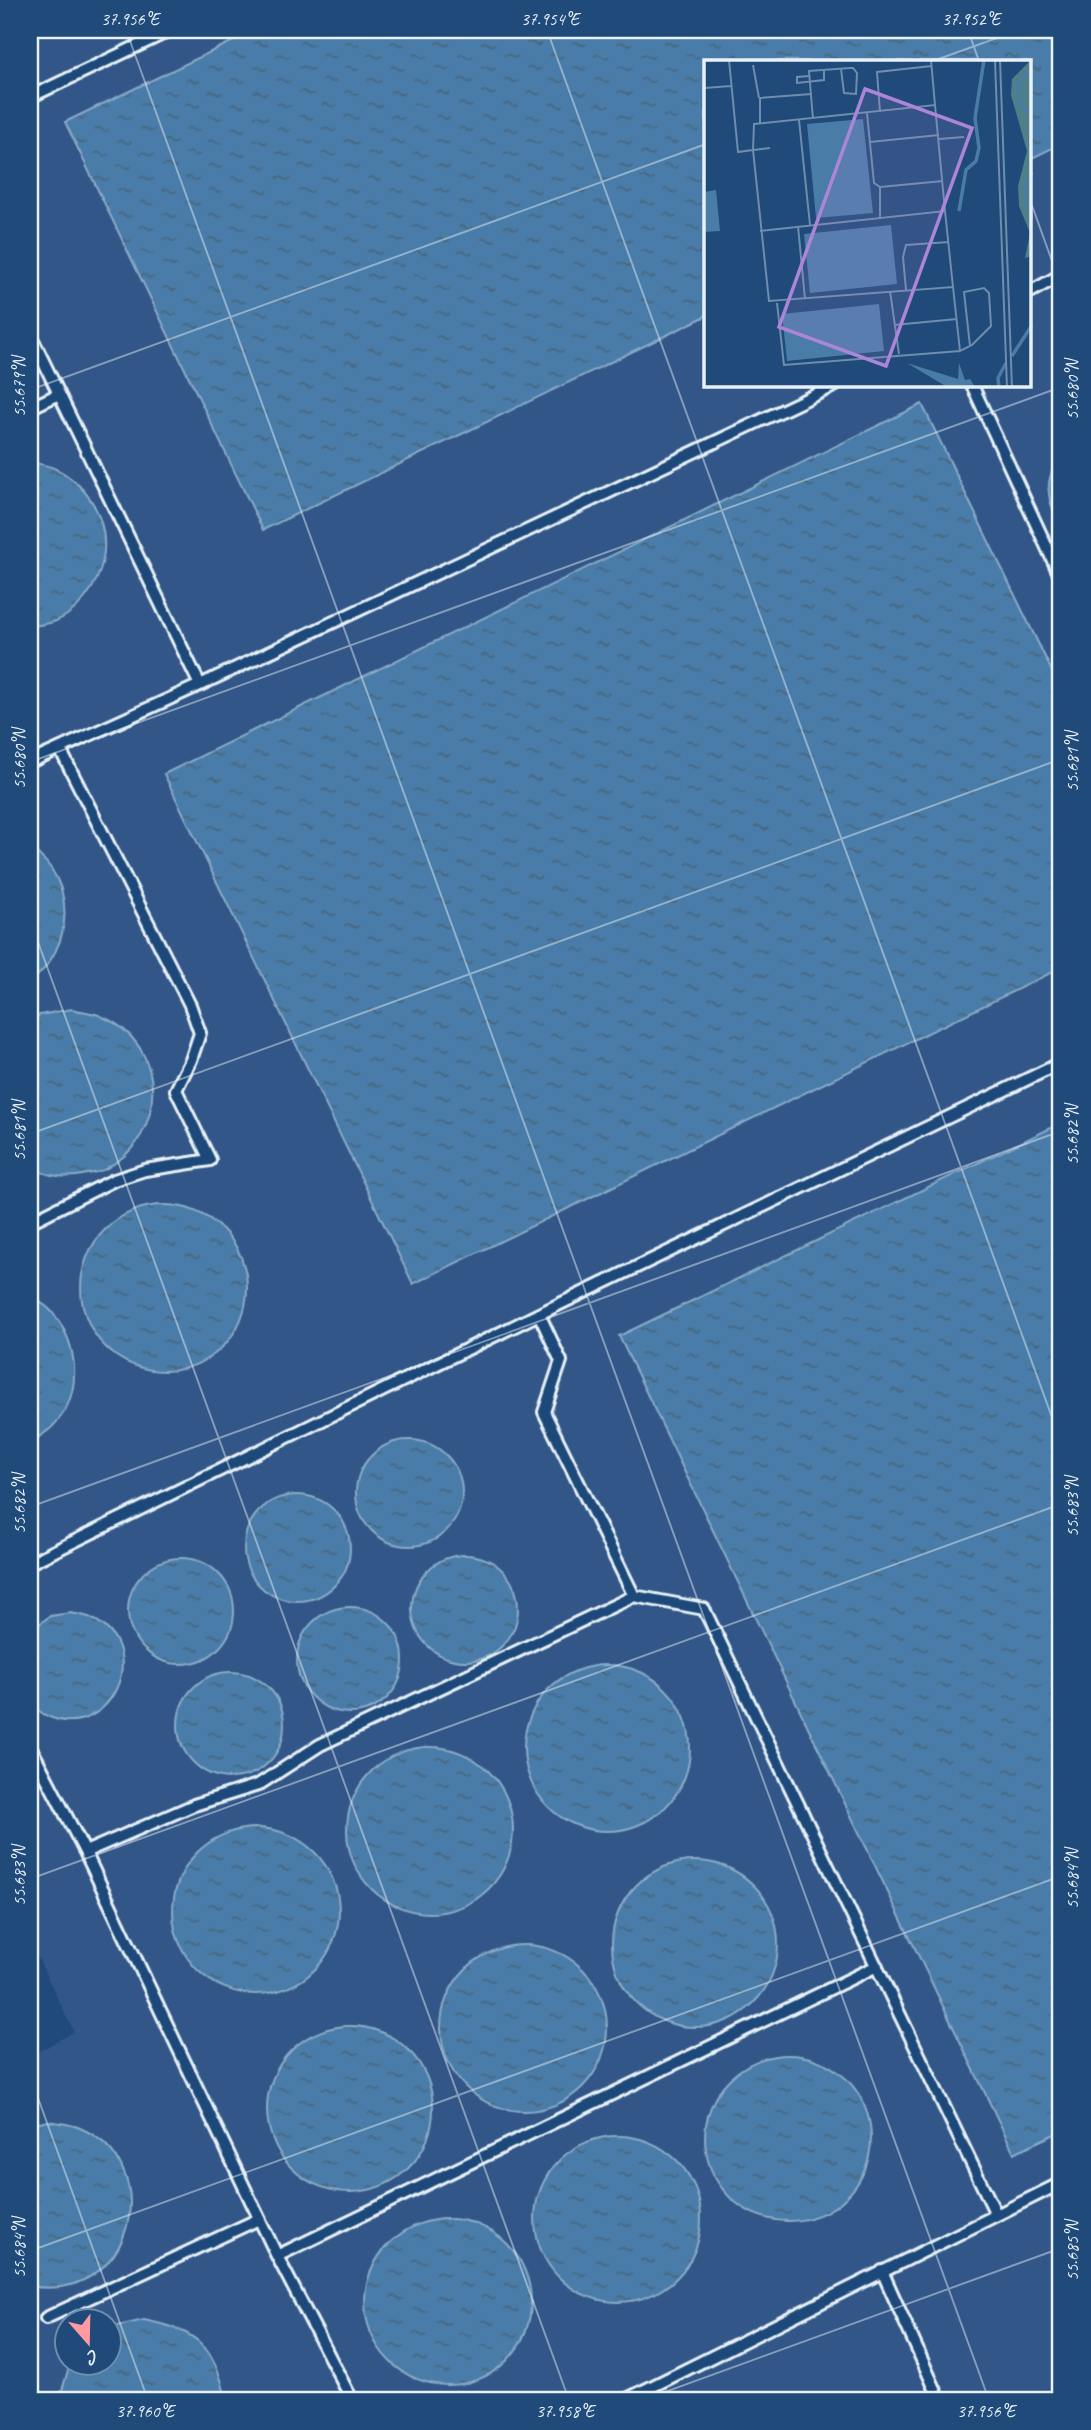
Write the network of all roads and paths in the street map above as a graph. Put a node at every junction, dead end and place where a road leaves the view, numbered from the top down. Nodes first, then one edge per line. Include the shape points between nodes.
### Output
1 (171, 30) edge
2 (30, 97) edge
3 (1061, 275) edge
4 (1032, 291) edge
5 (30, 334) edge
6 (832, 387) edge
7 (973, 387) edge
8 (59, 394) junction
9 (30, 408) edge
10 (1061, 578) edge
11 (200, 685) junction
12 (60, 748) junction
13 (30, 762) edge
14 (1061, 1063) edge
15 (30, 1222) edge
16 (539, 1314) junction
17 (30, 1563) edge
18 (635, 1596) junction
19 (30, 1746) edge
20 (85, 1852) junction
21 (877, 1966) junction
22 (1061, 2183) edge
23 (996, 2214) junction
24 (259, 2219) junction
25 (277, 2256) junction
26 (882, 2272) junction
27 (46, 2318) dead end
28 (352, 2400) edge
29 (625, 2400) edge
30 (940, 2400) edge

1 - 2 lane
3 - 4 lane
5 - 8 lane
6 - 11 lane
7 - 10 lane
8 - 9 lane
8 - 11 lane
11 - 12 lane
12 - 13 lane
12 - 15 lane via 190,1005 200,1033 176,1090 210,1160 114,1180
14 - 16 lane
16 - 17 lane
16 - 18 lane via 561,1361 544,1412
18 - 20 lane via 320,1745 258,1785 194,1805
18 - 21 lane via 704,1609
19 - 20 lane
20 - 24 lane
21 - 23 lane
21 - 25 lane
22 - 23 lane
23 - 26 lane
24 - 25 lane
24 - 27 lane
25 - 28 lane
26 - 29 lane
26 - 30 lane

